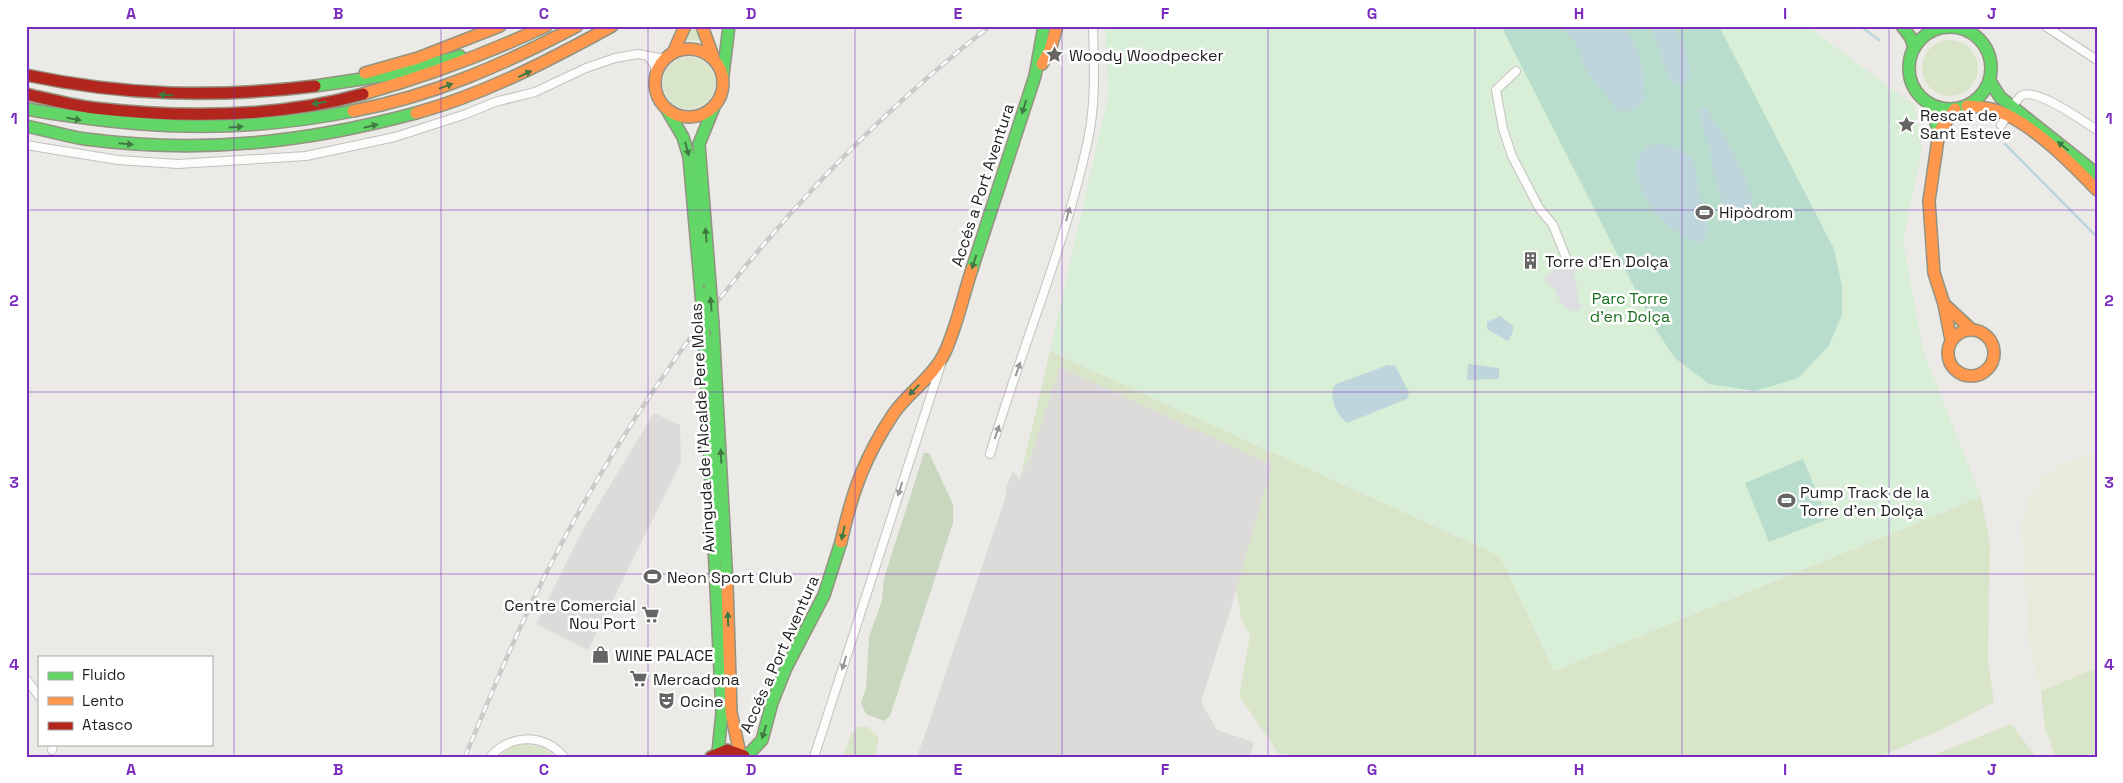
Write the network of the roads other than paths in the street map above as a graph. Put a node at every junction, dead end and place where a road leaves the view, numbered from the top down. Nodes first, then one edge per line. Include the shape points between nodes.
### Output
1 (500, 26) edge
2 (535, 26) edge
3 (546, 26) edge
4 (577, 26) edge
5 (612, 26) edge
6 (685, 26) edge
7 (702, 26) edge
8 (729, 26) edge
9 (1044, 26) edge
10 (1057, 26) edge
11 (1093, 26) edge
12 (1902, 26) edge
13 (2045, 26) edge
14 (1933, 28) edge
15 (1914, 48) junction
16 (670, 55) junction
17 (648, 56) junction
18 (2097, 60) edge
19 (716, 63) junction
20 (1516, 71) dead end
21 (26, 75) edge
22 (656, 75) junction
23 (1034, 76) junction
24 (1990, 81) junction
25 (723, 85) junction
26 (319, 86) junction
27 (26, 94) edge
28 (424, 94) junction
29 (716, 103) junction
30 (1930, 104) junction
31 (665, 106) junction
32 (1967, 106) junction
33 (26, 109) edge
34 (1955, 109) junction
35 (2011, 111) junction
36 (2001, 125) dead end
37 (26, 126) edge
38 (2097, 130) edge
39 (1939, 132) junction
40 (288, 139) junction
41 (26, 145) edge
42 (2097, 174) edge
43 (2097, 190) edge
44 (1567, 260) dead end
45 (1944, 304) junction
46 (1972, 330) junction
47 (1951, 340) junction
48 (945, 352) junction
49 (990, 454) dead end
50 (26, 679) edge
51 (38, 695) edge
52 (714, 755) edge
53 (744, 756) edge
54 (490, 757) edge
55 (564, 757) edge
56 (814, 757) edge

1 - 26 main road via 418,58
2 - 26 main road via 431,65
3 -> 27 main road via 474,60 417,80 298,107 209,114 149,113
28 -> 4 main road via 476,75
40 -> 5 main road via 374,126 458,101 539,67
6 - 16 main road
7 - 19 main road
8 - 25 main road
9 - 23 main road, Accés a Port Aventura
10 - 23 main road via 1050,50
49 -> 11 street via 1058,250 1088,138 1094,85
12 - 15 main road
13 - 18 street
14 - 15 main road
14 - 24 main road via 1956,27 1979,39 1990,55
15 - 30 main road via 1909,64 1910,80 1918,94
16 - 17 street
16 - 19 main road via 681,50 697,50
16 - 22 main road
17 - 22 street via 655,66
17 - 41 street via 638,54 615,58 535,92 495,102 395,138 306,156 178,164 118,160
19 - 25 main road
20 - 44 street via 1496,90 1503,129 1522,178 1553,225
26 -> 21 main road via 258,93 165,95 96,89
22 - 31 main road via 658,95
23 -> 48 main road, Accés a Port Aventura
24 - 32 main road via 1983,93
24 - 35 main road
25 - 29 main road
33 -> 28 main road via 122,125 226,128 316,119
28 - 40 main road via 410,104
29 - 31 main road via 709,110 691,116
53 -> 29 main road, Avinguda de l'Alcalde Pere Molas, bridge via 733,729 731,712 713,325 699,144
30 - 34 main road
30 - 39 main road
31 -> 52 main road, Avinguda de l'Alcalde Pere Molas, bridge via 684,137 689,157 701,293 722,713
32 - 34 main road
32 - 35 main road
34 - 39 main road
35 - 36 street
35 - 38 street via 2022,96 2031,93 2058,105
42 -> 35 main road
35 - 43 main road
37 -> 40 main road via 83,139 155,146 208,146
39 - 45 main road via 1929,201 1930,238 1934,273
45 - 46 main road
45 - 47 main road
46 - 47 main road via 1962,331
46 - 47 main road via 1983,333 1993,345 1993,361 1983,373 1970,377 1955,370 1948,356
48 -> 53 main road, Accés a Port Aventura via 935,368 895,412 863,465 824,594 781,682 762,740
48 -> 56 street, Accés a Port Aventura
50 - 51 street
52 - 53 main road via 727,750
54 - 55 street via 508,742 528,739 550,745

